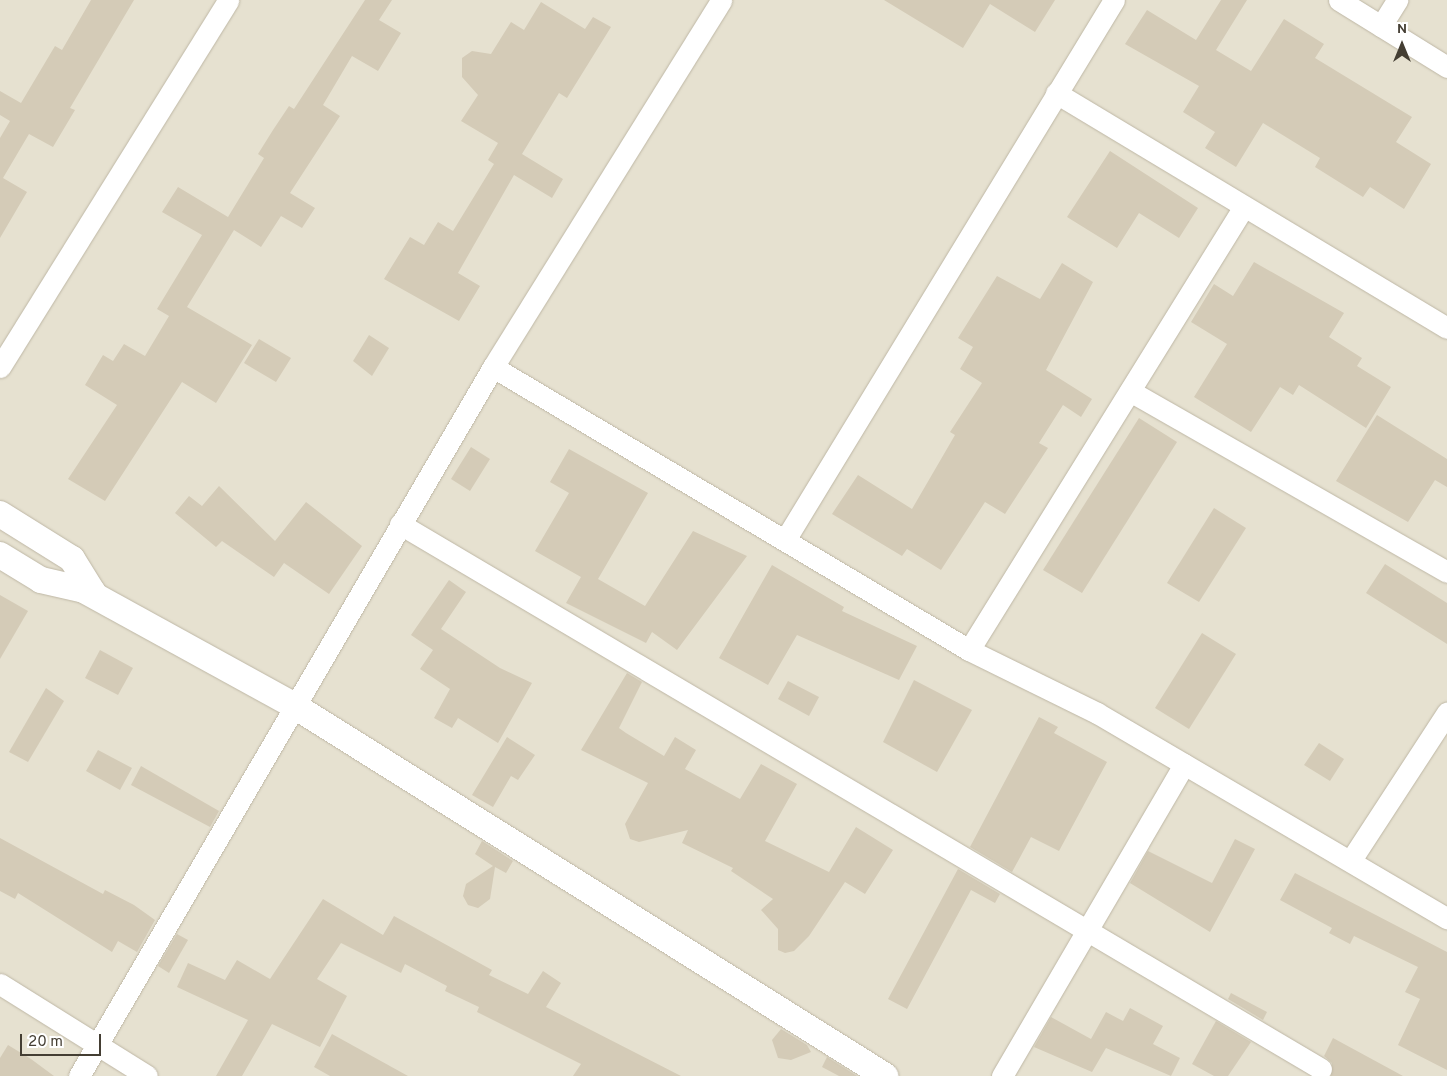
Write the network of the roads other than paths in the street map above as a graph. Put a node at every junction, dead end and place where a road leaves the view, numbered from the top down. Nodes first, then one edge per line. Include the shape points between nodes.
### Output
1 (228, 0) edge
2 (720, 0) edge
3 (1114, 0) edge
4 (1339, 0) edge
5 (1397, 0) edge
6 (1381, 26) junction
7 (1447, 66) edge
8 (1056, 93) junction
9 (1243, 208) junction
10 (1447, 328) edge
11 (493, 366) junction
12 (0, 367) edge
13 (1130, 391) junction
14 (0, 514) edge
15 (400, 524) junction
16 (785, 540) junction
17 (0, 555) edge
18 (1447, 572) edge
19 (84, 590) junction
20 (969, 650) junction
21 (293, 705) junction
22 (1447, 713) edge
23 (1184, 764) junction
24 (1351, 860) junction
25 (1447, 918) edge
26 (1086, 933) junction
27 (0, 984) edge
28 (99, 1046) junction
29 (1321, 1069) dead end
30 (79, 1076) edge
31 (147, 1076) edge
32 (885, 1076) edge
33 (1002, 1076) edge

1 - 12 street
2 - 11 street
3 - 8 street
4 - 6 street
5 - 6 street
6 - 7 street
8 - 9 street
8 - 16 street
9 - 10 street
9 - 13 street
11 - 15 street
11 - 16 street
13 - 18 street
13 - 20 street
14 - 19 street via 72,559 93,592
15 - 21 street
15 - 26 street
16 - 20 street
17 - 19 street via 41,580
19 - 21 street
20 - 23 street
21 - 28 street
21 - 32 street
22 - 24 street
23 - 24 street
23 - 26 street
24 - 25 street
26 - 29 street
26 - 33 street
27 - 28 street
28 - 30 street
28 - 31 street

